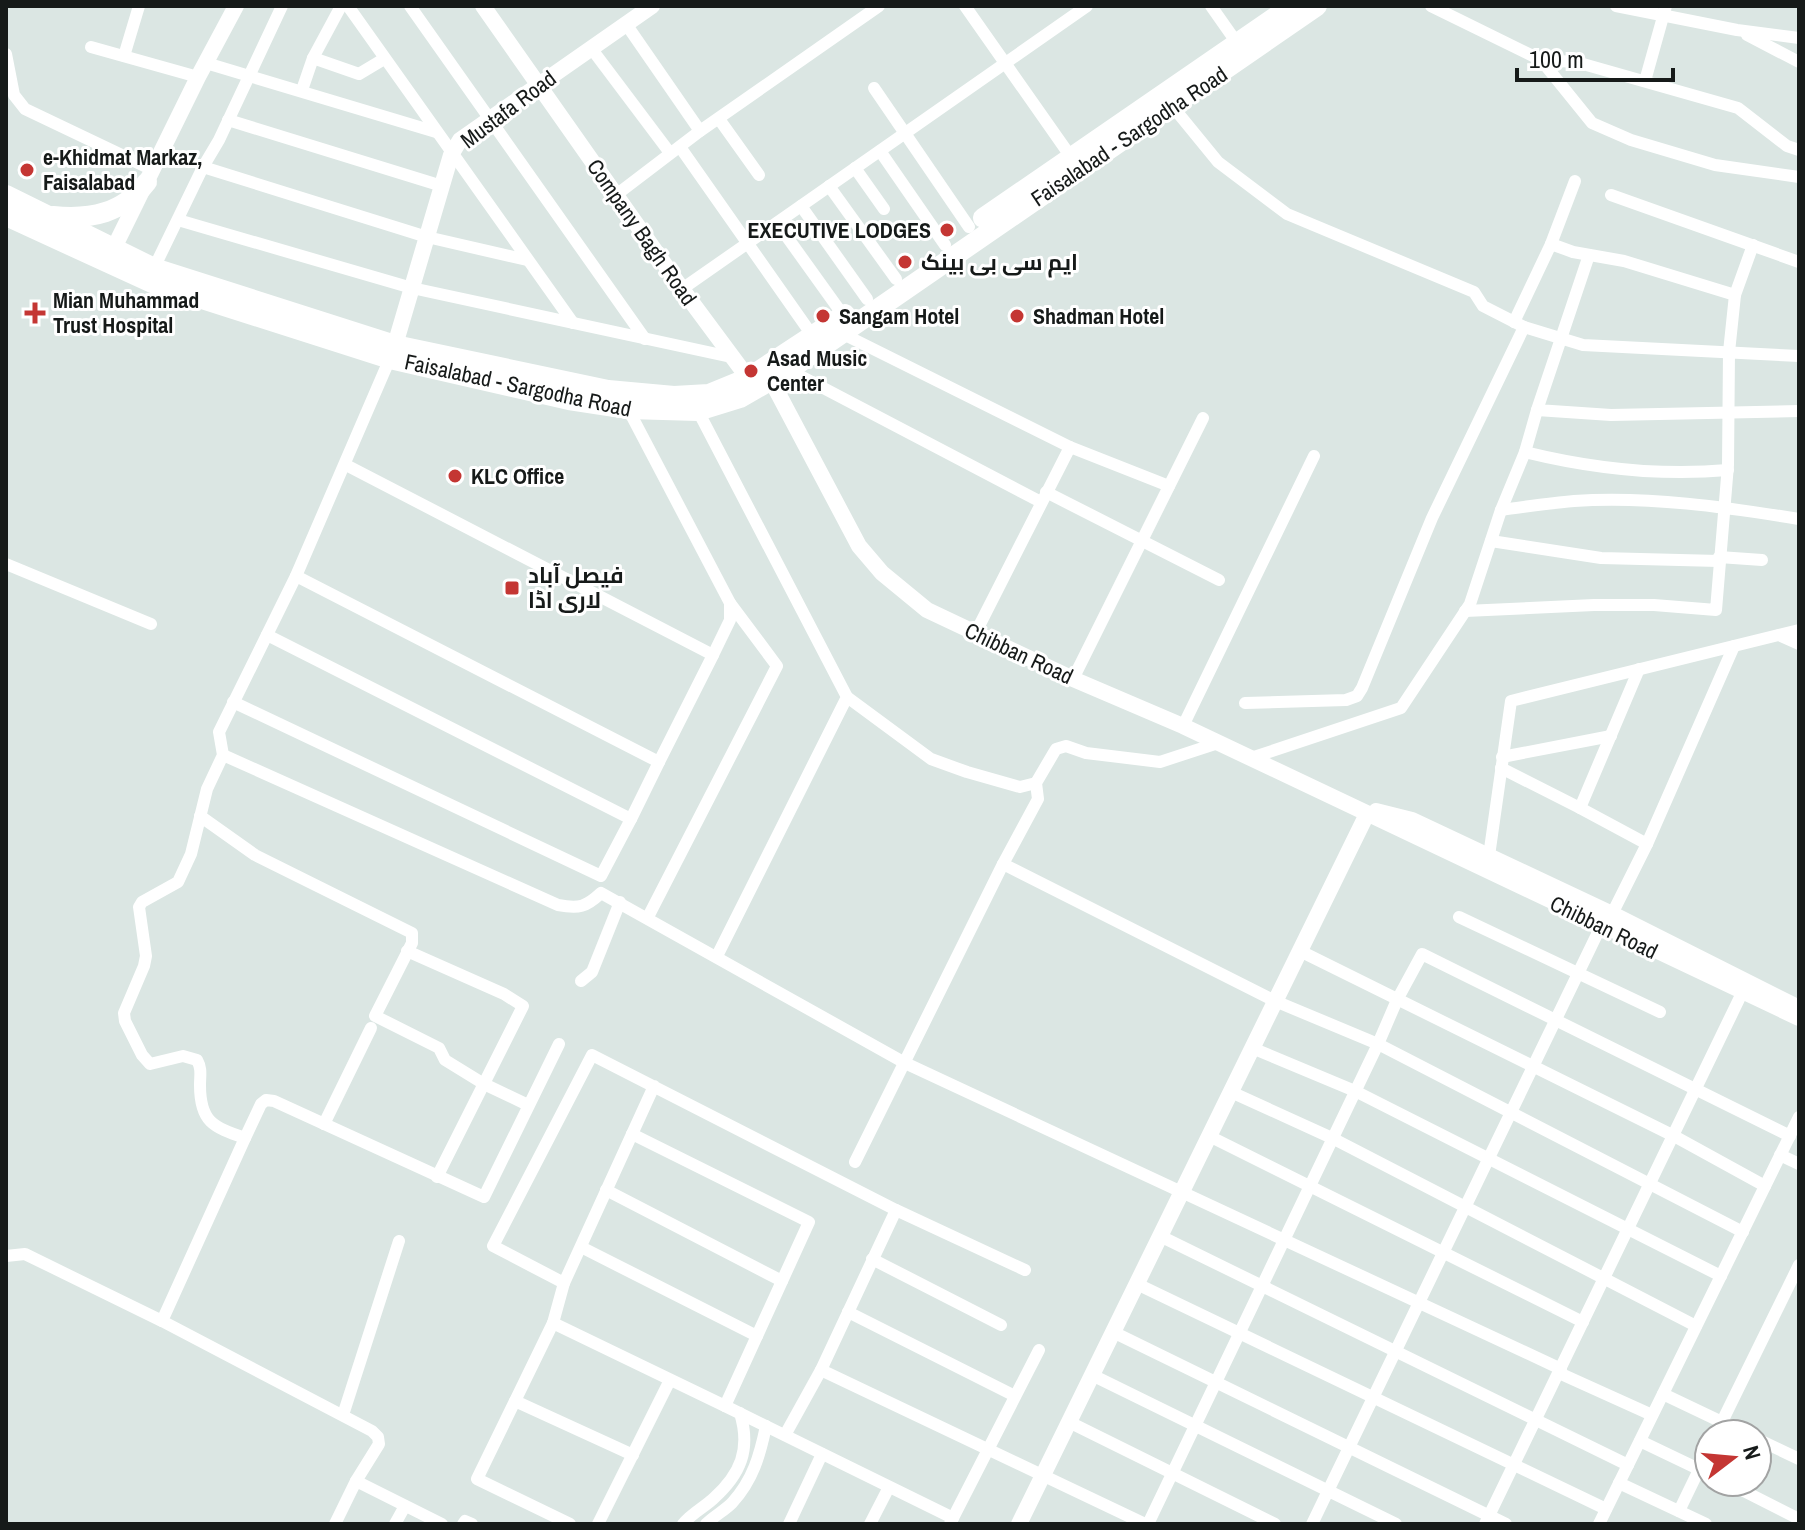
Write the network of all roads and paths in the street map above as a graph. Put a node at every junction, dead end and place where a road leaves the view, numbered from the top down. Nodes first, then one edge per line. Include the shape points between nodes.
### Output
1 (139, 6) edge
2 (282, 6) edge
3 (341, 6) edge
4 (348, 6) edge
5 (410, 6) edge
6 (483, 6) edge
7 (652, 6) edge
8 (879, 6) edge
9 (965, 6) edge
10 (1087, 6) edge
11 (1211, 6) edge
12 (1291, 6) edge
13 (1317, 6) edge
14 (1431, 6) edge
15 (1616, 6) edge
16 (234, 7) edge
17 (1664, 11) edge
18 (626, 24) junction
19 (1737, 30) junction
20 (1799, 38) edge
21 (1237, 43) junction
22 (91, 47) dead end
23 (591, 48) junction
24 (6, 54) edge
25 (124, 56) junction
26 (313, 58) junction
27 (384, 59) junction
28 (1541, 60) junction
29 (1799, 62) edge
30 (1006, 63) junction
31 (202, 70) junction
32 (249, 74) junction
33 (1645, 81) junction
34 (538, 85) junction
35 (874, 88) dead end
36 (302, 90) junction
37 (1173, 107) junction
38 (490, 118) junction
39 (719, 119) junction
40 (228, 120) junction
41 (700, 131) junction
42 (436, 132) junction
43 (904, 134) junction
44 (675, 150) junction
45 (1799, 150) edge
46 (880, 151) junction
47 (451, 155) junction
48 (1071, 157) junction
49 (203, 167) junction
50 (855, 168) junction
51 (759, 175) dead end
52 (150, 176) junction
53 (1799, 177) edge
54 (1575, 181) dead end
55 (442, 186) junction
56 (829, 186) junction
57 (6, 195) edge
58 (616, 195) junction
59 (1611, 195) dead end
60 (801, 206) junction
61 (884, 209) dead end
62 (45, 215) junction
63 (6, 216) edge
64 (178, 220) junction
65 (777, 223) junction
66 (969, 227) junction
67 (427, 237) junction
68 (748, 243) junction
69 (1551, 244) junction
70 (945, 245) junction
71 (1753, 245) junction
72 (1589, 255) junction
73 (110, 256) junction
74 (527, 260) junction
75 (1799, 262) edge
76 (154, 268) junction
77 (896, 279) junction
78 (412, 288) junction
79 (682, 289) junction
80 (1735, 295) junction
81 (867, 299) junction
82 (573, 323) junction
83 (842, 324) junction
84 (1519, 324) junction
85 (812, 335) junction
86 (645, 339) junction
87 (1560, 339) junction
88 (392, 352) junction
89 (1729, 352) junction
90 (1799, 356) edge
91 (731, 357) junction
92 (780, 375) junction
93 (748, 378) junction
94 (618, 391) junction
95 (628, 409) junction
96 (1537, 410) junction
97 (698, 411) junction
98 (1799, 411) edge
99 (1728, 412) junction
100 (1203, 418) dead end
101 (1070, 447) junction
102 (1525, 452) junction
103 (1314, 456) dead end
104 (346, 465) junction
105 (1728, 470) junction
106 (1169, 486) junction
107 (1044, 497) junction
108 (1725, 507) junction
109 (1501, 510) junction
110 (1799, 519) edge
111 (1140, 540) junction
112 (1491, 541) junction
113 (1719, 559) junction
114 (1762, 560) dead end
115 (6, 564) edge
116 (296, 576) junction
117 (1219, 580) dead end
118 (730, 603) junction
119 (1465, 611) junction
120 (151, 624) dead end
121 (1799, 630) edge
122 (975, 634) junction
123 (267, 635) junction
124 (1779, 635) junction
125 (1799, 644) edge
126 (1734, 646) junction
127 (713, 655) junction
128 (1639, 669) junction
129 (1073, 679) junction
130 (847, 697) junction
131 (233, 702) junction
132 (1245, 703) dead end
133 (1183, 726) junction
134 (1611, 736) junction
135 (1218, 743) junction
136 (223, 755) junction
137 (1251, 758) junction
138 (659, 762) junction
139 (1501, 763) junction
140 (1036, 783) junction
141 (1580, 808) junction
142 (1367, 814) junction
143 (200, 816) junction
144 (631, 819) junction
145 (1647, 844) junction
146 (1489, 856) junction
147 (1003, 864) junction
148 (601, 876) junction
149 (601, 893) junction
150 (620, 902) junction
151 (648, 917) junction
152 (1459, 917) dead end
153 (1606, 920) junction
154 (407, 951) junction
155 (1300, 951) junction
156 (717, 956) junction
157 (1578, 973) junction
158 (581, 981) dead end
159 (1742, 993) junction
160 (1397, 1000) junction
161 (1275, 1001) junction
162 (1799, 1008) edge
163 (1660, 1012) dead end
164 (1799, 1018) edge
165 (1555, 1021) junction
166 (371, 1028) dead end
167 (559, 1044) dead end
168 (1378, 1044) junction
169 (1252, 1048) junction
170 (905, 1063) junction
171 (1532, 1068) junction
172 (484, 1084) junction
173 (654, 1086) junction
174 (1696, 1090) junction
175 (1355, 1091) junction
176 (1231, 1092) junction
177 (528, 1105) junction
178 (1511, 1113) junction
179 (1799, 1117) edge
180 (324, 1124) junction
181 (632, 1134) junction
182 (1209, 1136) junction
183 (1674, 1136) junction
184 (1790, 1136) junction
185 (245, 1138) junction
186 (1332, 1138) junction
187 (1780, 1155) junction
188 (1488, 1159) junction
189 (855, 1162) dead end
190 (1799, 1164) edge
191 (437, 1177) junction
192 (1652, 1183) junction
193 (1310, 1185) junction
194 (1765, 1186) junction
195 (606, 1190) junction
196 (1182, 1191) junction
197 (1465, 1207) junction
198 (896, 1210) junction
199 (1628, 1230) junction
200 (1743, 1232) junction
201 (1160, 1236) junction
202 (1284, 1238) junction
203 (399, 1241) dead end
204 (581, 1247) junction
205 (1443, 1253) junction
206 (6, 1256) edge
207 (872, 1259) junction
208 (1799, 1265) edge
209 (1025, 1270) dead end
210 (1721, 1276) junction
211 (1604, 1278) junction
212 (782, 1281) junction
213 (564, 1283) junction
214 (1137, 1284) junction
215 (1262, 1285) junction
216 (1419, 1302) junction
217 (848, 1312) junction
218 (162, 1321) junction
219 (1583, 1322) junction
220 (553, 1323) junction
221 (1001, 1325) dead end
222 (1696, 1326) junction
223 (1113, 1332) junction
224 (1240, 1332) junction
225 (757, 1336) junction
226 (1039, 1350) dead end
227 (1396, 1351) junction
228 (821, 1370) junction
229 (1560, 1371) junction
230 (1092, 1375) junction
231 (670, 1380) junction
232 (1216, 1381) junction
233 (1663, 1394) junction
234 (1015, 1396) junction
235 (1373, 1397) junction
236 (515, 1401) junction
237 (725, 1406) junction
238 (740, 1413) junction
239 (343, 1415) junction
240 (1652, 1415) junction
241 (1703, 1418) edge
242 (1724, 1418) edge
243 (1536, 1419) junction
244 (1069, 1422) junction
245 (1196, 1425) junction
246 (766, 1426) junction
247 (785, 1435) junction
248 (1640, 1441) junction
249 (1349, 1447) junction
250 (1773, 1447) edge
251 (988, 1449) junction
252 (822, 1454) junction
253 (633, 1455) junction
254 (1799, 1459) edge
255 (1514, 1465) junction
256 (1628, 1465) junction
257 (1693, 1466) edge
258 (1173, 1473) junction
259 (1043, 1475) junction
260 (356, 1481) junction
261 (1619, 1483) junction
262 (889, 1487) junction
263 (1693, 1489) edge
264 (1328, 1491) junction
265 (1758, 1498) edge
266 (405, 1506) junction
267 (1606, 1509) junction
268 (1679, 1511) junction
269 (1799, 1519) edge
270 (1487, 1520) edge
271 (951, 1521) edge
272 (335, 1524) edge
273 (395, 1524) edge
274 (442, 1524) edge
275 (463, 1524) edge
276 (472, 1524) edge
277 (570, 1524) edge
278 (598, 1524) edge
279 (683, 1524) edge
280 (706, 1524) edge
281 (789, 1524) edge
282 (870, 1524) edge
283 (1019, 1524) edge
284 (1146, 1524) edge
285 (1275, 1524) edge
286 (1312, 1524) edge
287 (1396, 1524) edge
288 (1506, 1524) edge
289 (1599, 1524) edge
290 (1706, 1524) edge

1 - 25 street
2 - 32 street
3 - 26 street
4 - 27 street
5 - 38 street
6 - 34 street, Company Bagh Road
7 - 18 street, Mustafa Road
8 - 39 street
9 - 30 street
10 - 30 street
11 - 21 street
12 - 21 main road, Faisalabad - Sargodha Road
13 - 37 main road, Faisalabad - Sargodha Road
14 - 28 street
15 - 17 street
16 - 31 street
17 - 19 street
17 - 33 street
18 - 23 street, Mustafa Road
18 - 41 street
19 - 20 street
19 - 29 street
21 - 48 main road, Faisalabad - Sargodha Road
22 - 25 street
23 - 34 street, Mustafa Road
23 - 44 street
24 - 52 street via 14,95 25,109
25 - 31 street
26 - 27 street via 359,74
26 - 36 street
27 - 42 street
28 - 33 street via 1576,62
28 - 53 street via 1592,123 1715,165
30 - 43 street
30 - 48 street
31 - 32 street
31 - 52 street
32 - 36 street
32 - 40 street
33 - 45 street via 1738,108
34 - 38 street, Mustafa Road
34 - 58 street, Company Bagh Road
35 - 43 street
36 - 42 street
37 - 83 main road, Faisalabad - Sargodha Road
37 - 84 street via 1218,162 1287,214 1474,292 1483,306
38 - 47 street, Mustafa Road via 460,140
38 - 86 street
39 - 41 street
39 - 51 street
40 - 49 street
40 - 55 street
41 - 44 street
42 - 47 street
43 - 46 street
43 - 66 street
44 - 58 street
44 - 68 street
46 - 50 street
46 - 70 street
47 - 55 street, Mustafa Road
47 - 74 street
48 - 66 main road, Faisalabad - Sargodha Road
49 - 64 street
49 - 67 street
50 - 56 street
50 - 61 street
52 - 62 main road via 134,199 108,211 78,218
52 - 73 street
54 - 69 street
55 - 67 street, Mustafa Road
56 - 60 street
56 - 77 street
57 - 62 main road, Faisalabad - Sargodha Road
58 - 79 street, Company Bagh Road
59 - 71 street
60 - 65 street
60 - 81 street
62 - 73 main road, Faisalabad - Sargodha Road
63 - 73 main road, Faisalabad - Sargodha Road
64 - 76 street
64 - 78 street
65 - 68 street
65 - 83 street
66 - 70 main road, Faisalabad - Sargodha Road
67 - 74 street
67 - 78 street, Mustafa Road
68 - 79 street
68 - 85 street
69 - 72 street
69 - 84 street
70 - 77 main road, Faisalabad - Sargodha Road
71 - 75 street
71 - 80 street
72 - 80 street
72 - 87 street
73 - 76 main road, Faisalabad - Sargodha Road
73 - 88 main road, Faisalabad - Sargodha Road via 152,283
74 - 82 street
76 - 88 main road, Faisalabad - Sargodha Road
77 - 81 main road, Faisalabad - Sargodha Road
78 - 82 street
78 - 88 street, Mustafa Road
79 - 91 street, Company Bagh Road
80 - 89 street
81 - 83 main road, Faisalabad - Sargodha Road
82 - 86 street
83 - 85 main road, Faisalabad - Sargodha Road
83 - 92 main road, Faisalabad - Sargodha Road
83 - 101 street
84 - 87 street
84 - 132 street via 1357,696
85 - 93 main road, Faisalabad - Sargodha Road
86 - 91 street
87 - 89 street via 1583,345
87 - 96 street
88 - 94 main road, Faisalabad - Sargodha Road
88 - 95 main road, Faisalabad - Sargodha Road via 569,400
88 - 104 street
89 - 90 street
89 - 99 street
91 - 93 street, Company Bagh Road
92 - 97 main road, Faisalabad - Sargodha Road via 740,398
92 - 107 street
92 - 122 street, Chibban Road via 859,546 927,610
93 - 94 main road, Faisalabad - Sargodha Road via 695,396
94 - 95 street
95 - 97 main road, Faisalabad - Sargodha Road
95 - 118 street
96 - 99 street via 1611,415
96 - 102 street
97 - 130 street
98 - 99 street
99 - 105 street
100 - 106 street
101 - 106 street
101 - 107 street
102 - 105 street via 1573,464
102 - 109 street
103 - 133 street
104 - 116 street
104 - 127 street
105 - 108 street
106 - 111 street
107 - 111 street
107 - 122 street
108 - 109 street via 1600,501
108 - 110 street
108 - 113 street
109 - 112 street
111 - 117 street
111 - 129 street
112 - 113 street via 1601,558
112 - 119 street
113 - 114 street
113 - 119 street via 1716,610 1594,605
115 - 120 street
116 - 123 street
116 - 138 street
118 - 127 street via 730,620
118 - 151 street via 777,666
119 - 137 street via 1401,708
121 - 124 street
122 - 129 street, Chibban Road
123 - 131 street
123 - 144 street
124 - 125 street
124 - 126 street
126 - 128 street
126 - 145 street
127 - 138 street
128 - 134 street
128 - 139 street via 1511,701
129 - 133 street, Chibban Road
130 - 140 street via 931,759 1020,787
130 - 156 street
131 - 136 street via 219,732
131 - 148 street
133 - 135 street, Chibban Road
134 - 139 street
134 - 141 street
135 - 137 street, Chibban Road
135 - 140 street via 1160,762 1060,747
136 - 143 street
136 - 149 street via 558,905 587,906
137 - 142 street, Chibban Road
138 - 144 street
139 - 141 street
139 - 146 street
140 - 147 street via 1038,799
141 - 145 street
142 - 146 street, Chibban Road via 1380,810 1412,820
142 - 153 street, Chibban Road
142 - 155 street
143 - 154 street via 255,855 412,933
143 - 185 street via 178,882 139,907 146,956 124,1006 125,1021 145,1061 156,1064 183,1056 197,1060 204,1114 215,1126
144 - 148 street
145 - 153 street
146 - 153 street, Chibban Road
147 - 161 street
147 - 170 street
148 - 149 street
149 - 150 street
150 - 151 street
150 - 158 street via 592,972
151 - 156 street
152 - 157 street
153 - 157 street
153 - 159 street, Chibban Road
153 - 162 street, Chibban Road
154 - 172 street via 375,1016 439,1048 445,1060
154 - 172 street via 523,1006
155 - 160 street
155 - 161 street
156 - 170 street
157 - 163 street
157 - 165 street
159 - 164 street, Chibban Road
159 - 174 street
160 - 165 street via 1422,954
160 - 168 street
160 - 171 street
161 - 168 street
161 - 169 street
165 - 171 street
165 - 174 street
166 - 180 street
167 - 177 street
168 - 175 street
168 - 178 street
169 - 175 street
169 - 176 street
170 - 189 street
170 - 196 street
171 - 178 street
171 - 183 street
172 - 177 street
172 - 191 street
173 - 181 street
173 - 198 street
173 - 213 street via 592,1055 493,1246
174 - 183 street
174 - 184 street
175 - 186 street
175 - 188 street
176 - 182 street
176 - 186 street
177 - 191 street via 484,1197
178 - 188 street
178 - 192 street
179 - 184 street
180 - 185 street via 266,1100
180 - 191 street
181 - 195 street
181 - 212 street via 809,1222
182 - 193 street
182 - 196 street
183 - 192 street
183 - 194 street
184 - 187 street
185 - 218 street
186 - 193 street
186 - 197 street
187 - 190 street
187 - 194 street
188 - 197 street
188 - 199 street
192 - 199 street
192 - 200 street
193 - 202 street
193 - 205 street
194 - 200 street
195 - 204 street
195 - 212 street
196 - 201 street
196 - 202 street
197 - 205 street
197 - 211 street
198 - 207 street
198 - 209 street
199 - 210 street
199 - 211 street
200 - 210 street
201 - 214 street
201 - 215 street
202 - 215 street
202 - 216 street
203 - 239 street
204 - 213 street
204 - 225 street
205 - 216 street
205 - 219 street
206 - 218 street via 25,1254
207 - 217 street
207 - 221 street
208 - 242 street
210 - 222 street
211 - 219 street
211 - 222 street
212 - 225 street
213 - 220 street
214 - 223 street
214 - 224 street
215 - 224 street
215 - 227 street
216 - 227 street
216 - 229 street
217 - 228 street
217 - 234 street
218 - 239 street
219 - 229 street
220 - 231 street
220 - 236 street
222 - 233 street
223 - 230 street
223 - 232 street
224 - 232 street
224 - 235 street
225 - 237 street
226 - 234 street
227 - 235 street
227 - 243 street
228 - 247 street
228 - 251 street
229 - 240 street
229 - 243 street
230 - 244 street
230 - 245 street
231 - 237 street
231 - 253 street
232 - 245 street
232 - 249 street
233 - 240 street
233 - 241 street
234 - 251 street
235 - 249 street
235 - 255 street
236 - 253 street
236 - 277 street via 477,1479
237 - 238 street
238 - 246 street
238 - 279 street via 747,1435 743,1459 714,1498
239 - 260 street via 378,1437 379,1444
240 - 248 street
243 - 255 street
243 - 256 street
244 - 258 street
244 - 259 street
245 - 258 street
245 - 264 street
246 - 247 street
246 - 280 street via 760,1458 746,1486
247 - 252 street
248 - 256 street
248 - 257 street
249 - 264 street
249 - 270 street
250 - 254 street
251 - 259 street
251 - 271 street
252 - 262 street
252 - 281 street
253 - 278 street
255 - 267 street
255 - 270 street
256 - 261 street
258 - 284 street
258 - 285 street
259 - 283 street
259 - 284 street
260 - 266 street
260 - 272 street
261 - 267 street
261 - 268 street
262 - 271 street
262 - 282 street
263 - 268 street
264 - 286 street
264 - 287 street
265 - 269 street
266 - 273 street
266 - 274 street
267 - 289 street
268 - 290 street
270 - 288 street
275 - 276 street

